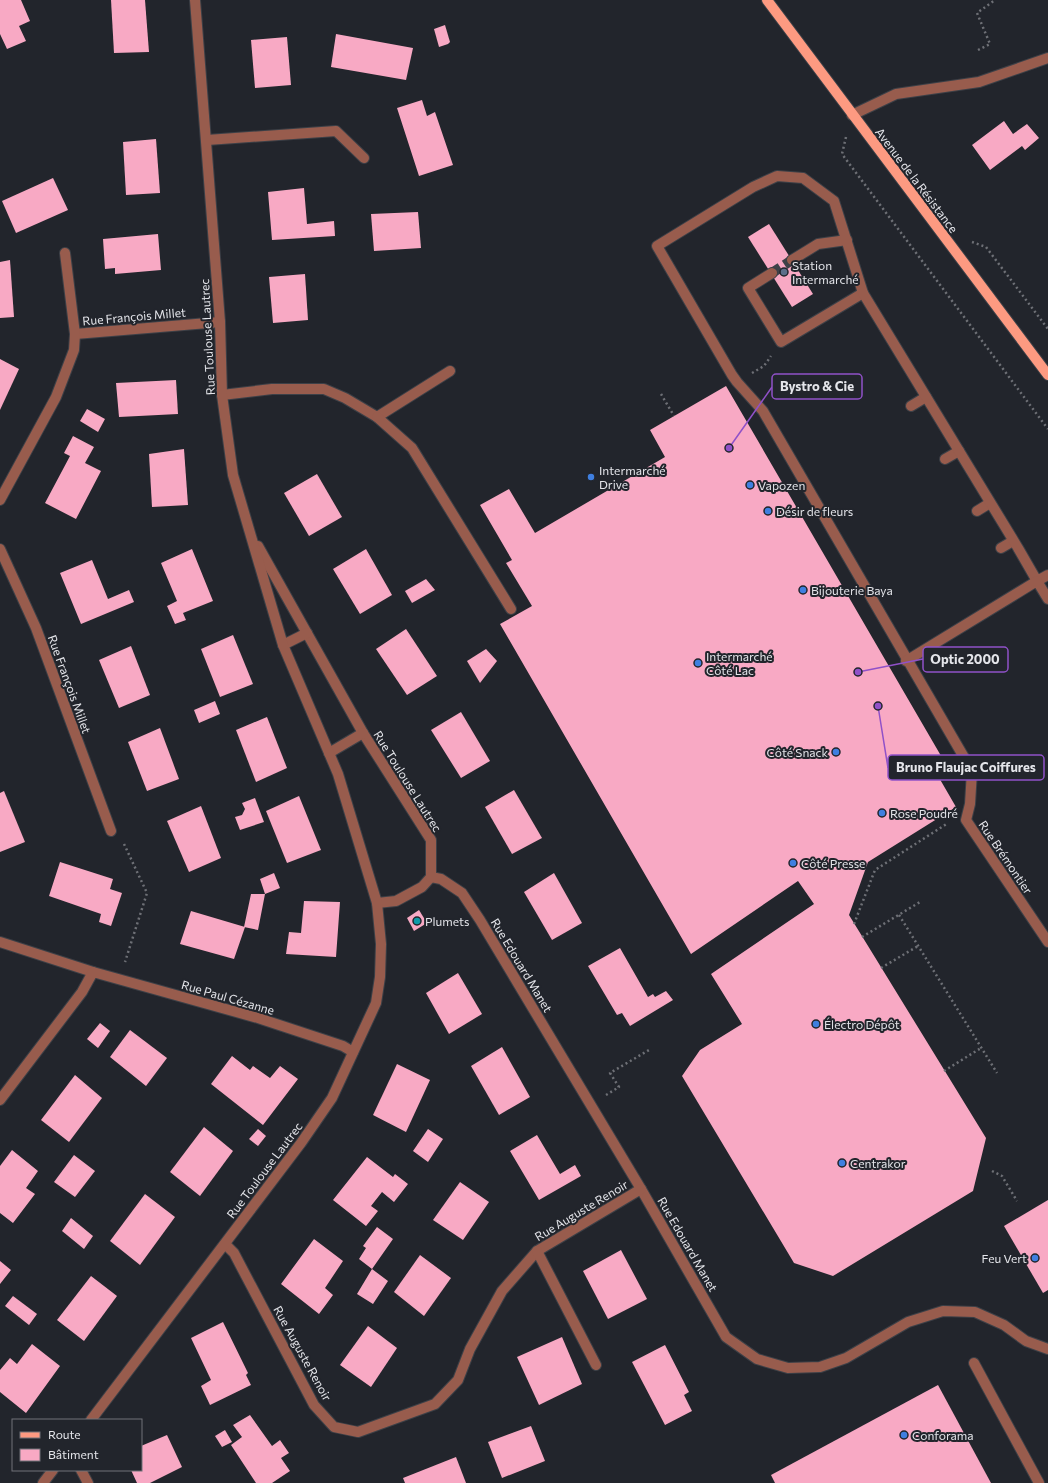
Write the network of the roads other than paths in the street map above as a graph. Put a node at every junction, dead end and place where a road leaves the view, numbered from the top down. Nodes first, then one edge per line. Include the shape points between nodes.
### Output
1 (195, 0) edge
2 (767, 0) edge
3 (1048, 58) edge
4 (852, 115) junction
5 (207, 140) junction
6 (364, 158) dead end
7 (847, 240) junction
8 (65, 253) dead end
9 (792, 260) tunnel mouth
10 (772, 273) tunnel mouth
11 (863, 293) junction
12 (220, 322) junction
13 (75, 334) junction
14 (450, 371) dead end
15 (1048, 375) edge
16 (222, 395) junction
17 (926, 397) junction
18 (911, 406) dead end
19 (377, 417) junction
20 (959, 451) junction
21 (945, 459) dead end
22 (0, 500) edge
23 (990, 503) junction
24 (978, 511) dead end
25 (249, 530) junction
26 (1013, 541) junction
27 (1001, 548) dead end
28 (0, 549) edge
29 (1048, 575) edge
30 (1037, 581) junction
31 (1048, 599) edge
32 (511, 609) dead end
33 (307, 634) junction
34 (283, 645) junction
35 (906, 661) junction
36 (363, 733) junction
37 (329, 752) junction
38 (111, 831) road end
39 (431, 877) junction
40 (377, 903) junction
41 (0, 942) edge
42 (1048, 942) edge
43 (93, 972) junction
44 (353, 1052) junction
45 (0, 1100) edge
46 (641, 1189) junction
47 (225, 1244) junction
48 (537, 1251) junction
49 (1048, 1349) edge
50 (974, 1363) dead end
51 (596, 1365) dead end
52 (92, 1419) edge
53 (52, 1471) edge
54 (82, 1471) edge
55 (43, 1483) edge
56 (88, 1483) edge
57 (1039, 1483) edge

1 - 5 street, Rue Toulouse Lautrec
2 - 4 main road, Avenue de la Résistance
3 - 4 street via 979,82 896,94
4 - 15 main road, Avenue de la Résistance
5 - 6 street via 336,131
5 - 12 street, Rue Toulouse Lautrec
7 - 9 street via 818,244
7 - 11 street
7 - 35 street, Rue Brémontier via 834,201 803,178 777,176 753,187 657,246 732,375 763,411
8 - 13 street, Rue François Millet
10 - 11 street via 748,288 781,342
11 - 17 street
12 - 13 street, Rue François Millet
12 - 16 street, Rue Toulouse Lautrec
13 - 22 street, Rue François Millet via 74,350 56,397
14 - 19 street
16 - 19 street via 272,389 324,390 345,398
16 - 25 street, Rue Toulouse Lautrec via 233,475
17 - 18 street
17 - 20 street
19 - 32 street via 412,448
20 - 21 street
20 - 23 street
23 - 24 street
23 - 26 street
25 - 33 street, Rue Toulouse Lautrec
25 - 34 street, Rue Toulouse Lautrec
26 - 27 street
26 - 30 street
28 - 38 street, Rue François Millet via 36,628
29 - 30 street
30 - 31 street
30 - 35 street
33 - 34 street
33 - 36 street, Rue Toulouse Lautrec
34 - 37 street, Rue Toulouse Lautrec
35 - 42 street, Rue Brémontier via 972,771 970,804 966,820
36 - 37 street, Rue Toulouse Lautrec
36 - 39 street, Rue Toulouse Lautrec via 431,840
37 - 40 street, Rue Toulouse Lautrec
39 - 40 street via 422,888 396,901
39 - 46 street, Rue Edouard Manet via 441,879 462,893
40 - 44 street, Rue Toulouse Lautrec via 381,944 376,1003
41 - 43 street, Rue Paul Cézanne
43 - 44 street, Rue Paul Cézanne via 258,1018 343,1046
43 - 45 street via 82,992
44 - 47 street, Rue Toulouse Lautrec via 332,1098
46 - 48 street, Rue Auguste Renoir
46 - 49 street, Rue Edouard Manet via 726,1336 757,1359 788,1368 820,1367 846,1358 908,1322 943,1311 975,1312 1004,1325 1026,1341
47 - 48 street, Rue Auguste Renoir via 234,1253 314,1405 334,1427 358,1432 435,1404 458,1380 470,1349 502,1291
47 - 52 street, Rue Toulouse Lautrec
48 - 51 street
50 - 57 street
53 - 55 street
54 - 56 street

